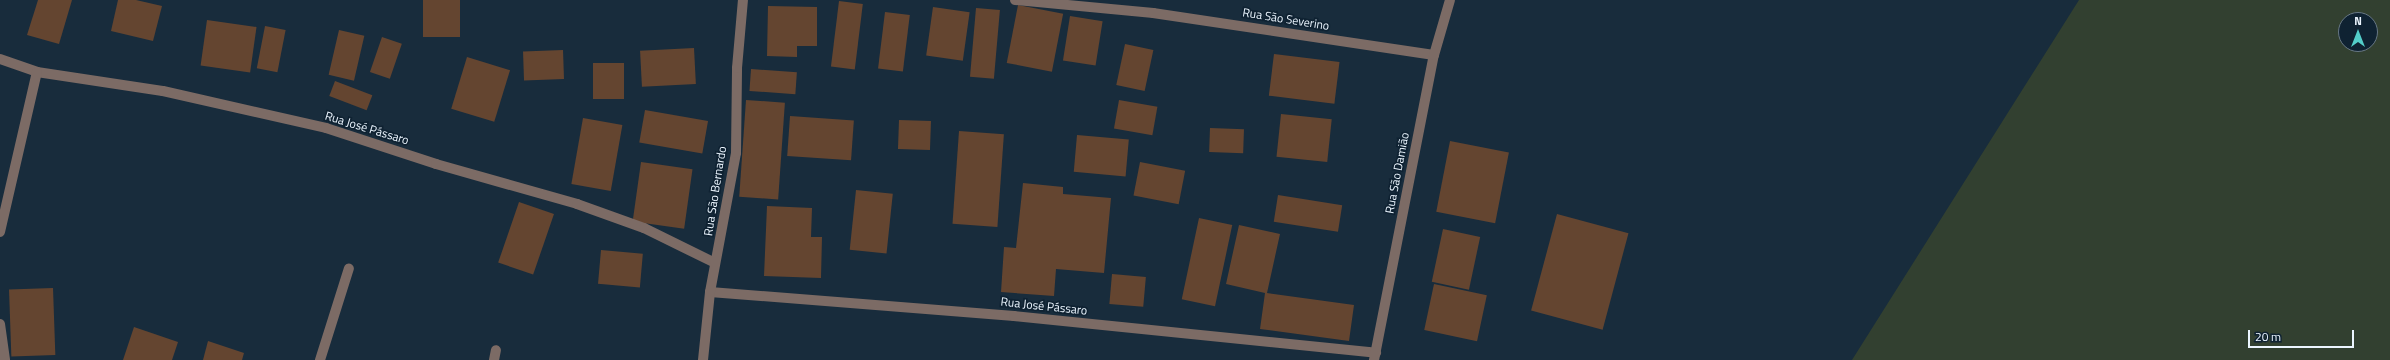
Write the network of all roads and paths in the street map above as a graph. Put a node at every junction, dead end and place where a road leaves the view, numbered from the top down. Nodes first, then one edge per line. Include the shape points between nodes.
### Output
1 (743, 0) edge
2 (1015, 0) edge
3 (1450, 0) edge
4 (1434, 55) junction
5 (0, 59) edge
6 (37, 72) junction
7 (0, 232) edge
8 (715, 263) junction
9 (349, 268) dead end
10 (710, 292) junction
11 (0, 324) edge
12 (496, 350) dead end
13 (1375, 357) edge
14 (5, 360) edge
15 (320, 360) edge
16 (494, 360) edge
17 (702, 360) edge

1 - 8 street, Rua São Bernardo via 737,68 736,153
2 - 4 street, Rua São Severino via 1153,13
3 - 4 street, Rua São Damião
4 - 13 street, Rua São Damião
5 - 6 street, Rua José Pássaro
6 - 7 street
6 - 8 street, Rua José Pássaro via 163,91 326,128 436,164 577,204 644,228
8 - 10 street, Rua São Bernardo
9 - 15 street
10 - 13 street, Rua José Pássaro via 1014,316
10 - 17 street, Rua São Bernardo
11 - 14 street
12 - 16 street

